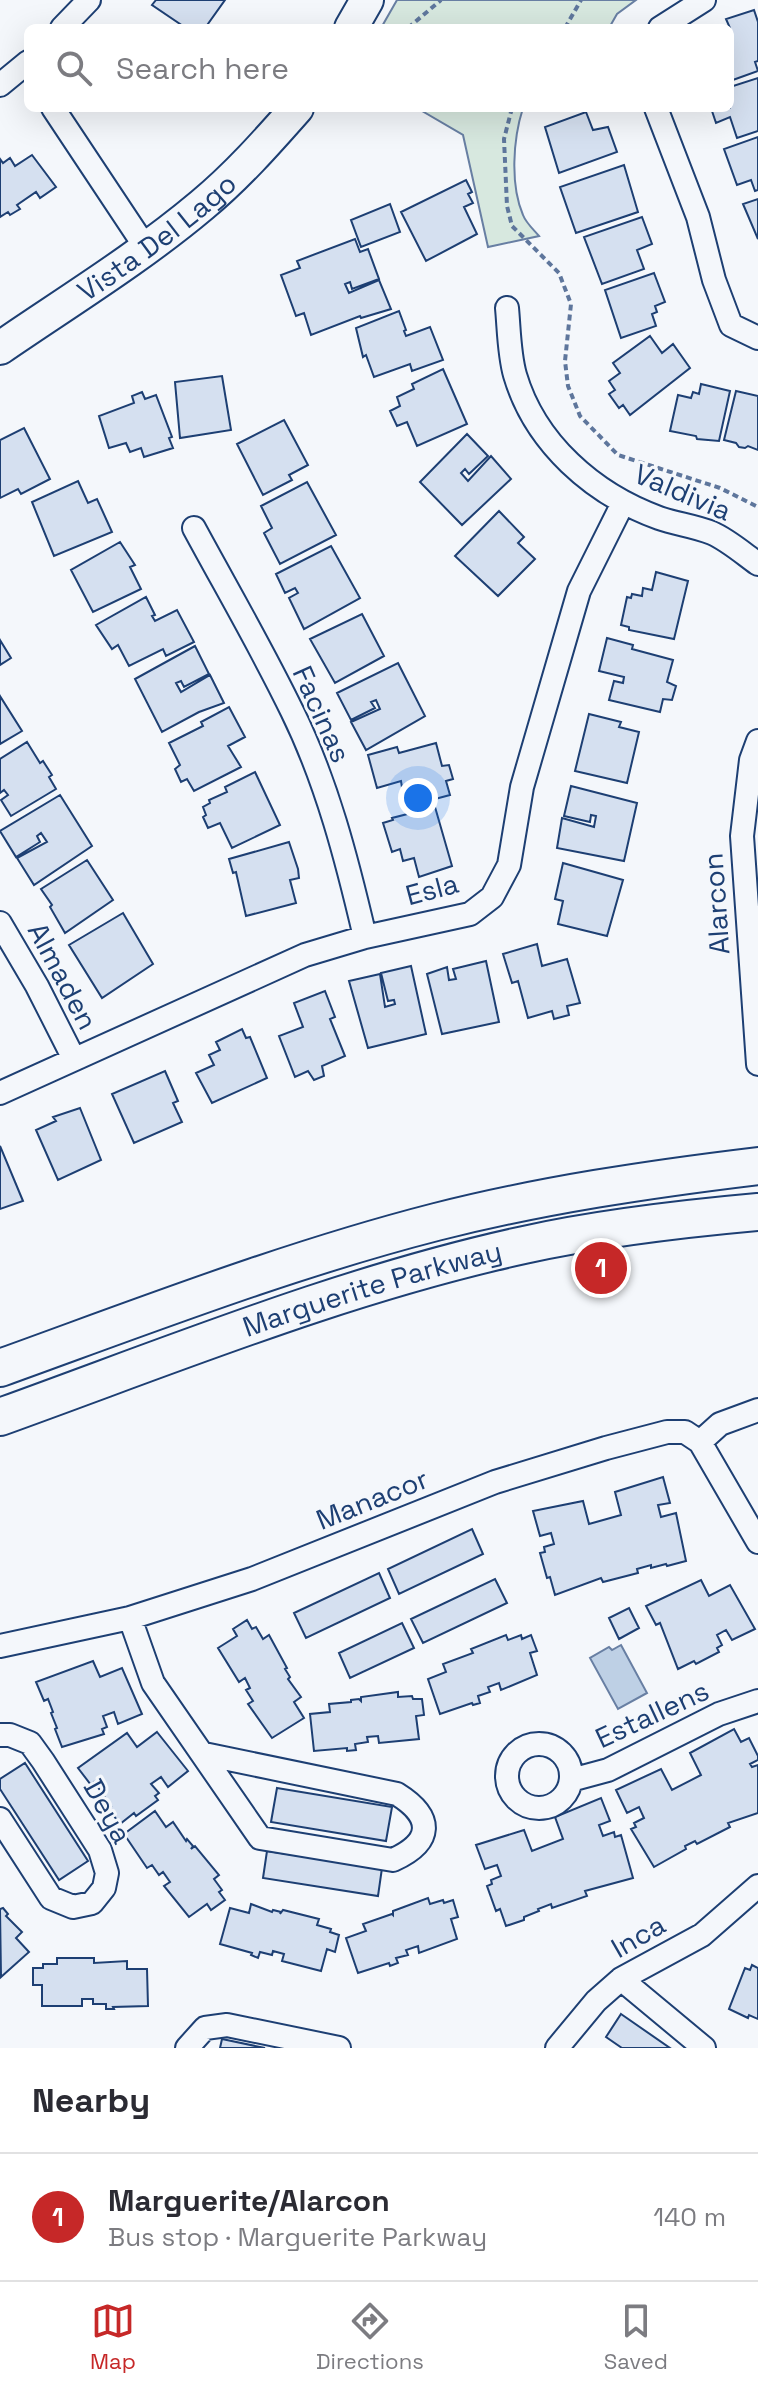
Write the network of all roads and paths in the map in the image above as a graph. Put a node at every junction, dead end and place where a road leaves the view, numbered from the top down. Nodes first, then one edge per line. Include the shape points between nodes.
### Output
1 (89, 0) edge
2 (367, 0) edge
3 (441, 0) edge
4 (581, 0) edge
5 (704, 0) edge
6 (66, 24) edge
7 (353, 24) edge
8 (413, 24) edge
9 (567, 24) edge
10 (666, 24) edge
11 (24, 68) edge
12 (0, 85) edge
13 (56, 112) edge
14 (293, 112) edge
15 (511, 112) edge
16 (658, 112) edge
17 (146, 248) junction
18 (507, 308) dead end
19 (758, 338) edge
20 (0, 348) edge
21 (623, 503) junction
22 (758, 507) edge
23 (194, 528) dead end
24 (758, 564) edge
25 (758, 741) edge
26 (0, 923) edge
27 (365, 937) junction
28 (74, 1059) junction
29 (758, 1064) edge
30 (0, 1093) edge
31 (758, 1166) edge
32 (758, 1212) edge
33 (0, 1368) edge
34 (758, 1410) edge
35 (0, 1417) edge
36 (700, 1442) junction
37 (758, 1542) edge
38 (130, 1618) junction
39 (0, 1646) edge
40 (758, 1701) edge
41 (0, 1735) edge
42 (204, 1754) junction
43 (571, 1780) dead end
44 (0, 1819) edge
45 (758, 1886) edge
46 (621, 1979) junction
47 (187, 2048) edge
48 (339, 2048) edge
49 (557, 2048) edge
50 (704, 2048) edge

1 - 6 street
2 - 7 street
3 - 8 path
4 - 9 path
5 - 10 street
11 - 12 street
13 - 17 street
14 - 17 street, Vista Del Lago via 249,162
15 - 22 path via 504,139 507,206 512,226 559,273 571,304 565,361 580,416 618,455 720,488
16 - 19 street via 698,217 731,325
17 - 20 street, Vista Del Lago
18 - 21 street, Valdivia via 514,373 531,418 556,450
21 - 24 street, Valdivia via 714,534
21 - 27 street, Esla via 579,591 522,787 509,865 492,897 470,914
23 - 27 street, Facinas via 293,713 329,803
25 - 29 street, Alarcon via 742,836
26 - 28 street, Almaden
27 - 28 street, Esla via 305,955
28 - 30 street, Esla
31 - 33 main road, Marguerite Parkway via 563,1194 438,1221 329,1252
32 - 35 main road, Marguerite Parkway via 658,1221 524,1245 441,1267 319,1302
34 - 36 street via 720,1424
36 - 37 street
36 - 38 street, Manacor via 685,1432 667,1432 495,1482 252,1579
38 - 39 street, Manacor
38 - 42 street via 153,1683
40 - 43 street, Estallens via 719,1714 608,1770
41 - 44 street, Deya via 30,1743 100,1850 107,1873 104,1888 92,1903 73,1907 51,1898
42 - 42 street via 260,1838 393,1860 413,1851 422,1839 423,1819 415,1805 397,1794
45 - 46 street, Inca via 702,1935
46 - 49 street, Inca
46 - 50 street
47 - 48 street via 205,2028 227,2025

